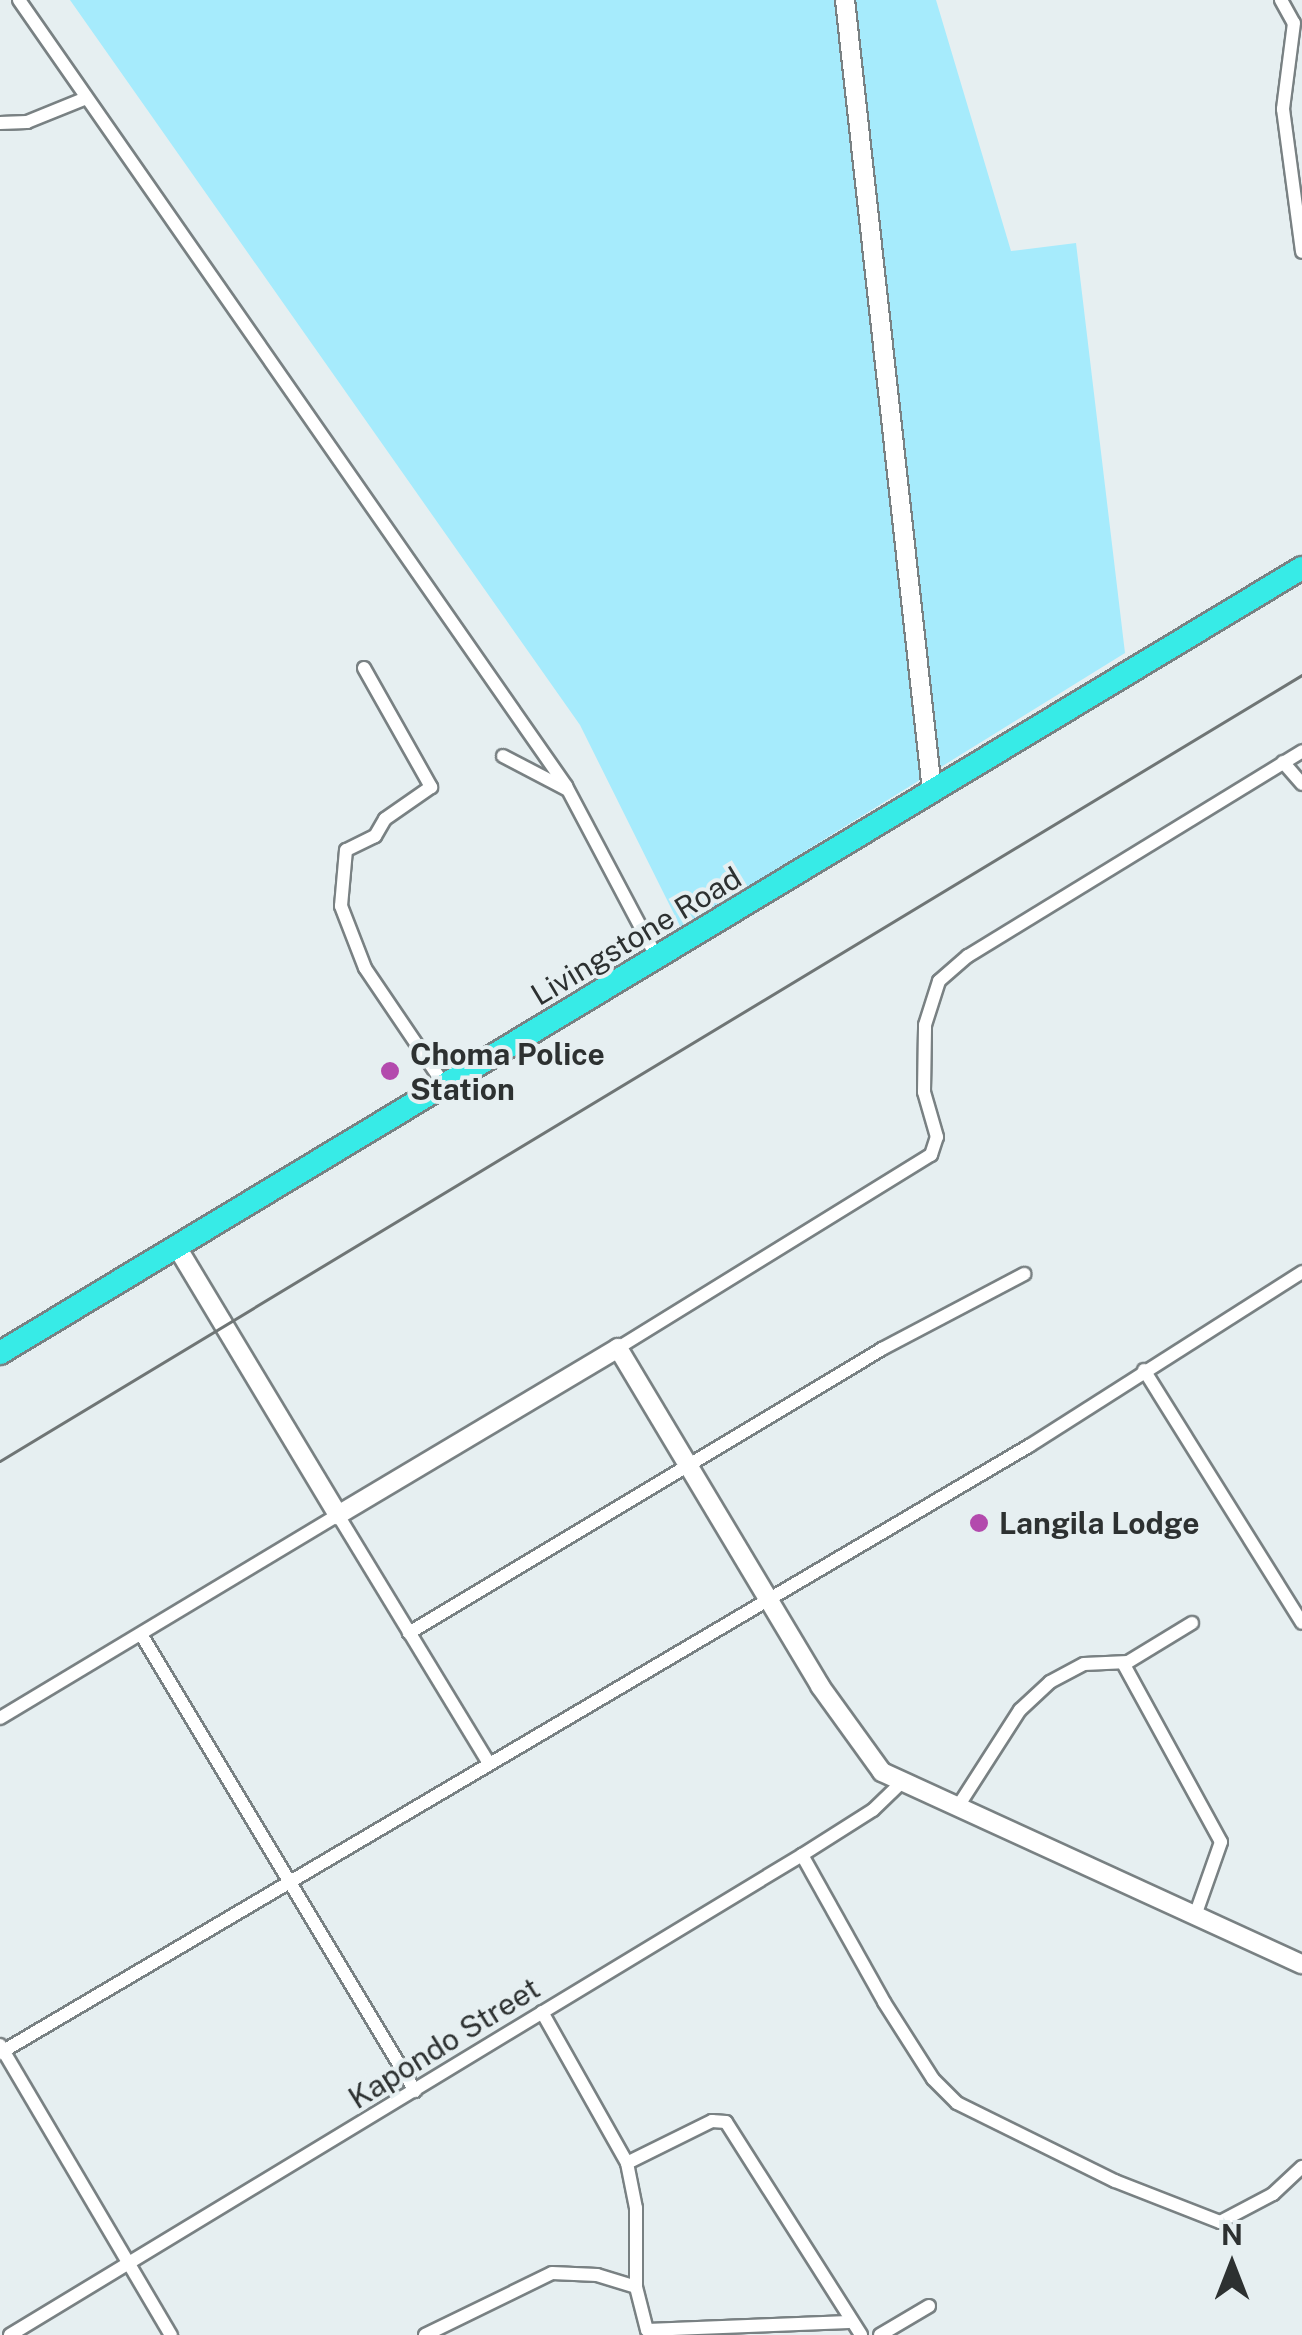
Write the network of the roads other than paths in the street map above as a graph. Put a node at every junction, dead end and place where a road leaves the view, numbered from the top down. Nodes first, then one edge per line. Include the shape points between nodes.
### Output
1 (19, 0) edge
2 (844, 0) edge
3 (1281, 0) edge
4 (84, 99) junction
5 (0, 124) edge
6 (1302, 252) edge
7 (1302, 568) edge
8 (364, 668) dead end
9 (1302, 750) edge
10 (504, 756) dead end
11 (1283, 762) junction
12 (1302, 784) edge
13 (568, 790) junction
14 (932, 790) junction
15 (658, 960) junction
16 (446, 1086) junction
17 (177, 1246) junction
18 (1024, 1274) dead end
19 (1301, 1275) edge
20 (618, 1348) junction
21 (0, 1353) edge
22 (1144, 1370) junction
23 (690, 1466) junction
24 (338, 1515) junction
25 (767, 1596) junction
26 (1302, 1623) edge
27 (1192, 1624) dead end
28 (409, 1633) junction
29 (141, 1634) junction
30 (1123, 1663) junction
31 (0, 1718) edge
32 (488, 1762) junction
33 (899, 1784) junction
34 (957, 1808) junction
35 (802, 1855) junction
36 (288, 1882) junction
37 (1194, 1916) junction
38 (1302, 1964) edge
39 (542, 2012) junction
40 (1, 2049) edge
41 (415, 2091) junction
42 (627, 2163) junction
43 (1302, 2167) edge
44 (132, 2261) junction
45 (636, 2288) junction
46 (929, 2306) dead end
47 (849, 2322) junction
48 (647, 2332) edge
49 (10, 2335) edge
50 (171, 2335) edge
51 (425, 2335) edge
52 (861, 2335) edge
53 (880, 2335) edge

1 - 4 street
2 - 14 street
3 - 6 street via 1294,23 1283,109
4 - 5 street via 26,122
4 - 13 street via 163,199
7 - 14 highway, Livingstone Road
8 - 16 street via 431,787 385,819 375,836 346,850 342,906 365,968
9 - 11 street
10 - 13 street
11 - 12 street
11 - 20 street via 1073,888 939,981 925,1025 924,1092 937,1138 931,1155
13 - 15 street
14 - 15 highway, Livingstone Road
15 - 16 highway, Livingstone Road
16 - 17 highway, Livingstone Road
17 - 21 highway, Livingstone Road
17 - 24 street
18 - 23 street via 882,1349
19 - 22 street
20 - 23 street
20 - 24 street
22 - 25 street via 1029,1446
22 - 26 street
23 - 25 street
23 - 28 street
24 - 28 street
24 - 29 street
25 - 32 street
25 - 33 street via 868,1759
27 - 30 street
28 - 32 street
29 - 31 street
29 - 36 street
30 - 34 street via 1084,1664 1050,1682 1020,1710
30 - 37 street via 1221,1842
32 - 36 street
33 - 34 street
33 - 35 street, Kapondo Street via 873,1810
34 - 37 street
35 - 39 street, Kapondo Street
35 - 43 street via 932,2079 958,2103 1115,2181 1220,2222 1273,2194
36 - 40 street
36 - 41 street
37 - 38 street
39 - 41 street, Kapondo Street
39 - 42 street
40 - 44 street
41 - 44 street, Kapondo Street
42 - 45 street via 636,2208
42 - 47 street via 712,2121 726,2122
44 - 49 street, Kapondo Street
44 - 50 street
45 - 48 street
45 - 51 street via 597,2275 552,2273
46 - 53 street
47 - 48 street
47 - 52 street

